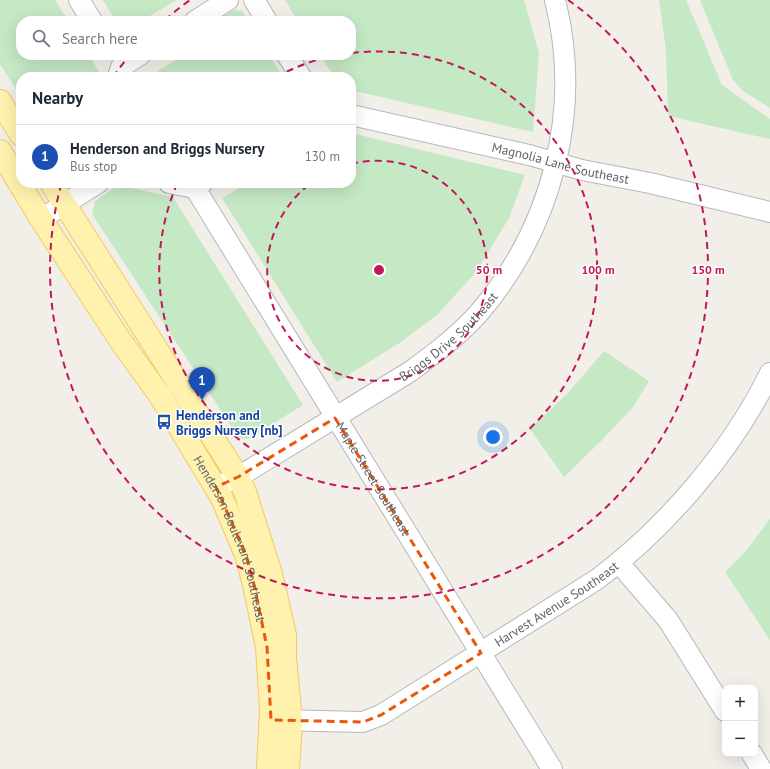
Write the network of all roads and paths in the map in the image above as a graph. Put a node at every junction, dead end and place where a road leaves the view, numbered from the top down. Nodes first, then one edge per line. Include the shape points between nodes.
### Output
1 (79, 0) edge
2 (228, 0) edge
3 (254, 0) edge
4 (555, 0) edge
5 (89, 16) edge
6 (203, 16) edge
7 (264, 16) edge
8 (130, 60) edge
9 (290, 60) edge
10 (117, 66) edge
11 (298, 72) edge
12 (0, 101) edge
13 (356, 116) edge
14 (16, 127) edge
15 (0, 151) edge
16 (556, 163) junction
17 (16, 170) edge
18 (30, 188) edge
19 (54, 188) edge
20 (90, 188) edge
21 (201, 188) edge
22 (65, 204) junction
23 (770, 212) edge
24 (41, 219) junction
25 (770, 373) edge
26 (335, 418) junction
27 (238, 477) junction
28 (216, 487) junction
29 (619, 563) junction
30 (481, 653) junction
31 (722, 706) edge
32 (281, 720) junction
33 (754, 757) edge
34 (268, 769) edge
35 (288, 769) edge
36 (552, 769) edge
37 (761, 769) edge

1 - 5 street
2 - 6 street
3 - 7 street
4 - 16 street, Briggs Drive Southeast via 563,42 565,74 563,129
8 - 10 street
9 - 11 street
12 - 14 main road
13 - 16 street, Magnolia Lane Southeast
15 - 17 main road, Henderson Boulevard Southeast
16 - 23 street, Magnolia Lane Southeast
16 - 26 street, Briggs Drive Southeast via 543,205 524,248 477,315 429,358
18 - 24 main road, Henderson Boulevard Southeast
19 - 22 main road, Henderson Boulevard Southeast
20 - 22 street
21 - 26 street, Maple Street Southeast
22 - 24 street
22 - 27 main road, Henderson Boulevard Southeast
24 - 28 main road, Henderson Boulevard Southeast via 161,398
25 - 29 street, Harvest Avenue Southeast via 739,427 704,475 665,519
26 - 27 street, Briggs Drive Southeast
26 - 30 street, Maple Street Southeast
27 - 28 street, Briggs Drive Southeast
27 - 32 main road, Henderson Boulevard Southeast via 271,574 286,635
28 - 32 main road, Henderson Boulevard Southeast via 246,555
29 - 30 street, Harvest Avenue Southeast via 569,598
29 - 31 street via 668,620
30 - 32 street, Harvest Avenue Southeast via 381,715 363,722
30 - 36 street, Maple Street Southeast
32 - 34 main road, Henderson Boulevard Southeast
32 - 35 main road, Henderson Boulevard Southeast
33 - 37 street

